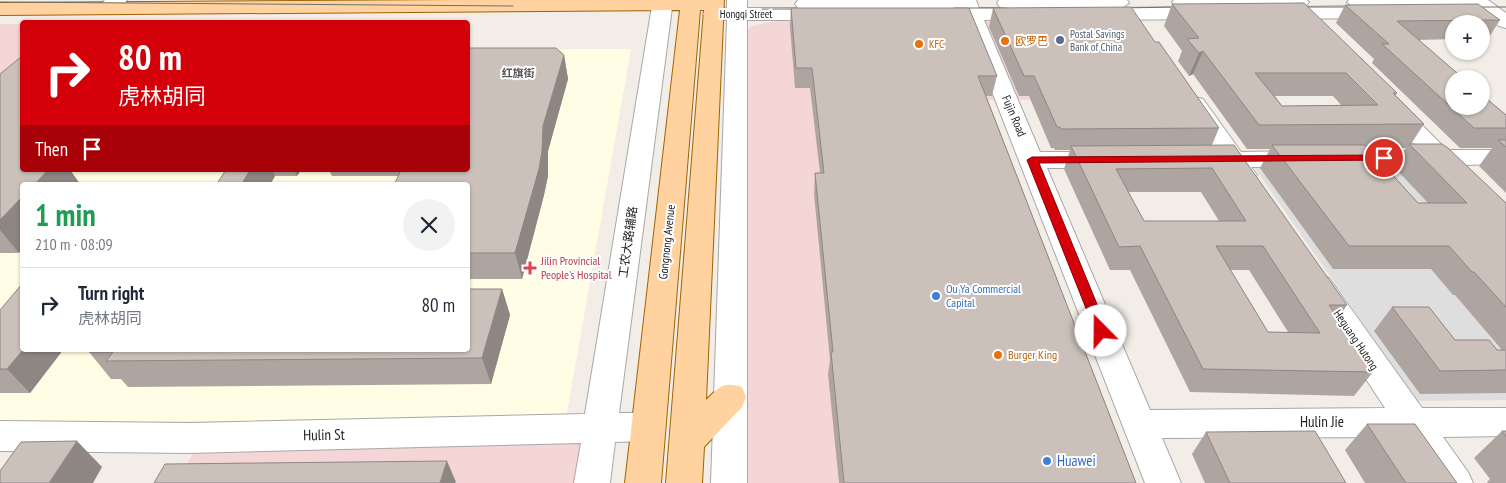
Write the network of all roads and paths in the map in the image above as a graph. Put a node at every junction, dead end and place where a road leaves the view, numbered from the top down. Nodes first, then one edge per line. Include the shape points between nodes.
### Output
1 (600, 0) edge
2 (1061, 1) edge
3 (1181, 1) edge
4 (277, 4) edge
5 (581, 4) junction
6 (1126, 5) edge
7 (1290, 5) edge
8 (662, 6) edge
9 (714, 6) edge
10 (968, 6) edge
11 (0, 9) edge
12 (1488, 9) edge
13 (104, 12) edge
14 (0, 18) edge
15 (1318, 33) edge
16 (1151, 42) edge
17 (1184, 88) edge
18 (1378, 93) edge
19 (1506, 157) edge
20 (1440, 158) junction
21 (1032, 160) junction
22 (1127, 160) edge
23 (1194, 160) edge
24 (1234, 160) junction
25 (1467, 184) edge
26 (1256, 192) edge
27 (1303, 262) edge
28 (730, 397) junction
29 (1412, 422) junction
30 (1506, 422) edge
31 (1139, 424) junction
32 (648, 427) junction
33 (600, 428) junction
34 (0, 436) edge
35 (686, 442) junction
36 (592, 483) edge
37 (643, 483) edge
38 (684, 483) edge
39 (729, 483) edge
40 (1163, 483) edge
41 (1455, 483) edge

1 - 5 main road
2 - 6 street, Hongqi Street
2 - 10 street, Hongqi Street
3 - 6 street, Hongqi Street
3 - 7 street, Hongqi Street
4 - 5 main road, Hongqi Street
4 - 13 main road, Hongqi Street
5 - 8 main road, Hongqi Street
6 - 7 street, Hongqi Street
6 - 10 street, Hongqi Street
6 - 16 street
7 - 12 street, Hongqi Street
7 - 15 street
8 - 9 main road, Hongqi Street
8 - 13 main road, Hongqi Street
8 - 33 street, 工农大路辅路
9 - 10 street, Hongqi Street
9 - 28 street
9 - 32 main road, Gongnong Avenue
9 - 35 main road
10 - 21 street, Fujin Road
11 - 13 main road, Hongqi Street
13 - 14 main road, Hongqi Street
17 - 24 street
18 - 20 street
19 - 20 street
20 - 24 street
20 - 25 street
21 - 22 street
21 - 31 street, Fujin Road
23 - 24 street
24 - 26 street
27 - 29 street, Heguang Hutong
28 - 35 main road
28 - 39 street
29 - 30 street, Hulin Jie
29 - 31 street, Hulin Jie
29 - 41 street, Heguang Hutong
31 - 40 street, Fujin Road
32 - 33 street, Hulin St
32 - 37 main road, Gongnong Avenue
33 - 34 street, Hulin St via 190,438
33 - 36 street, 工农大路辅路
35 - 38 main road

